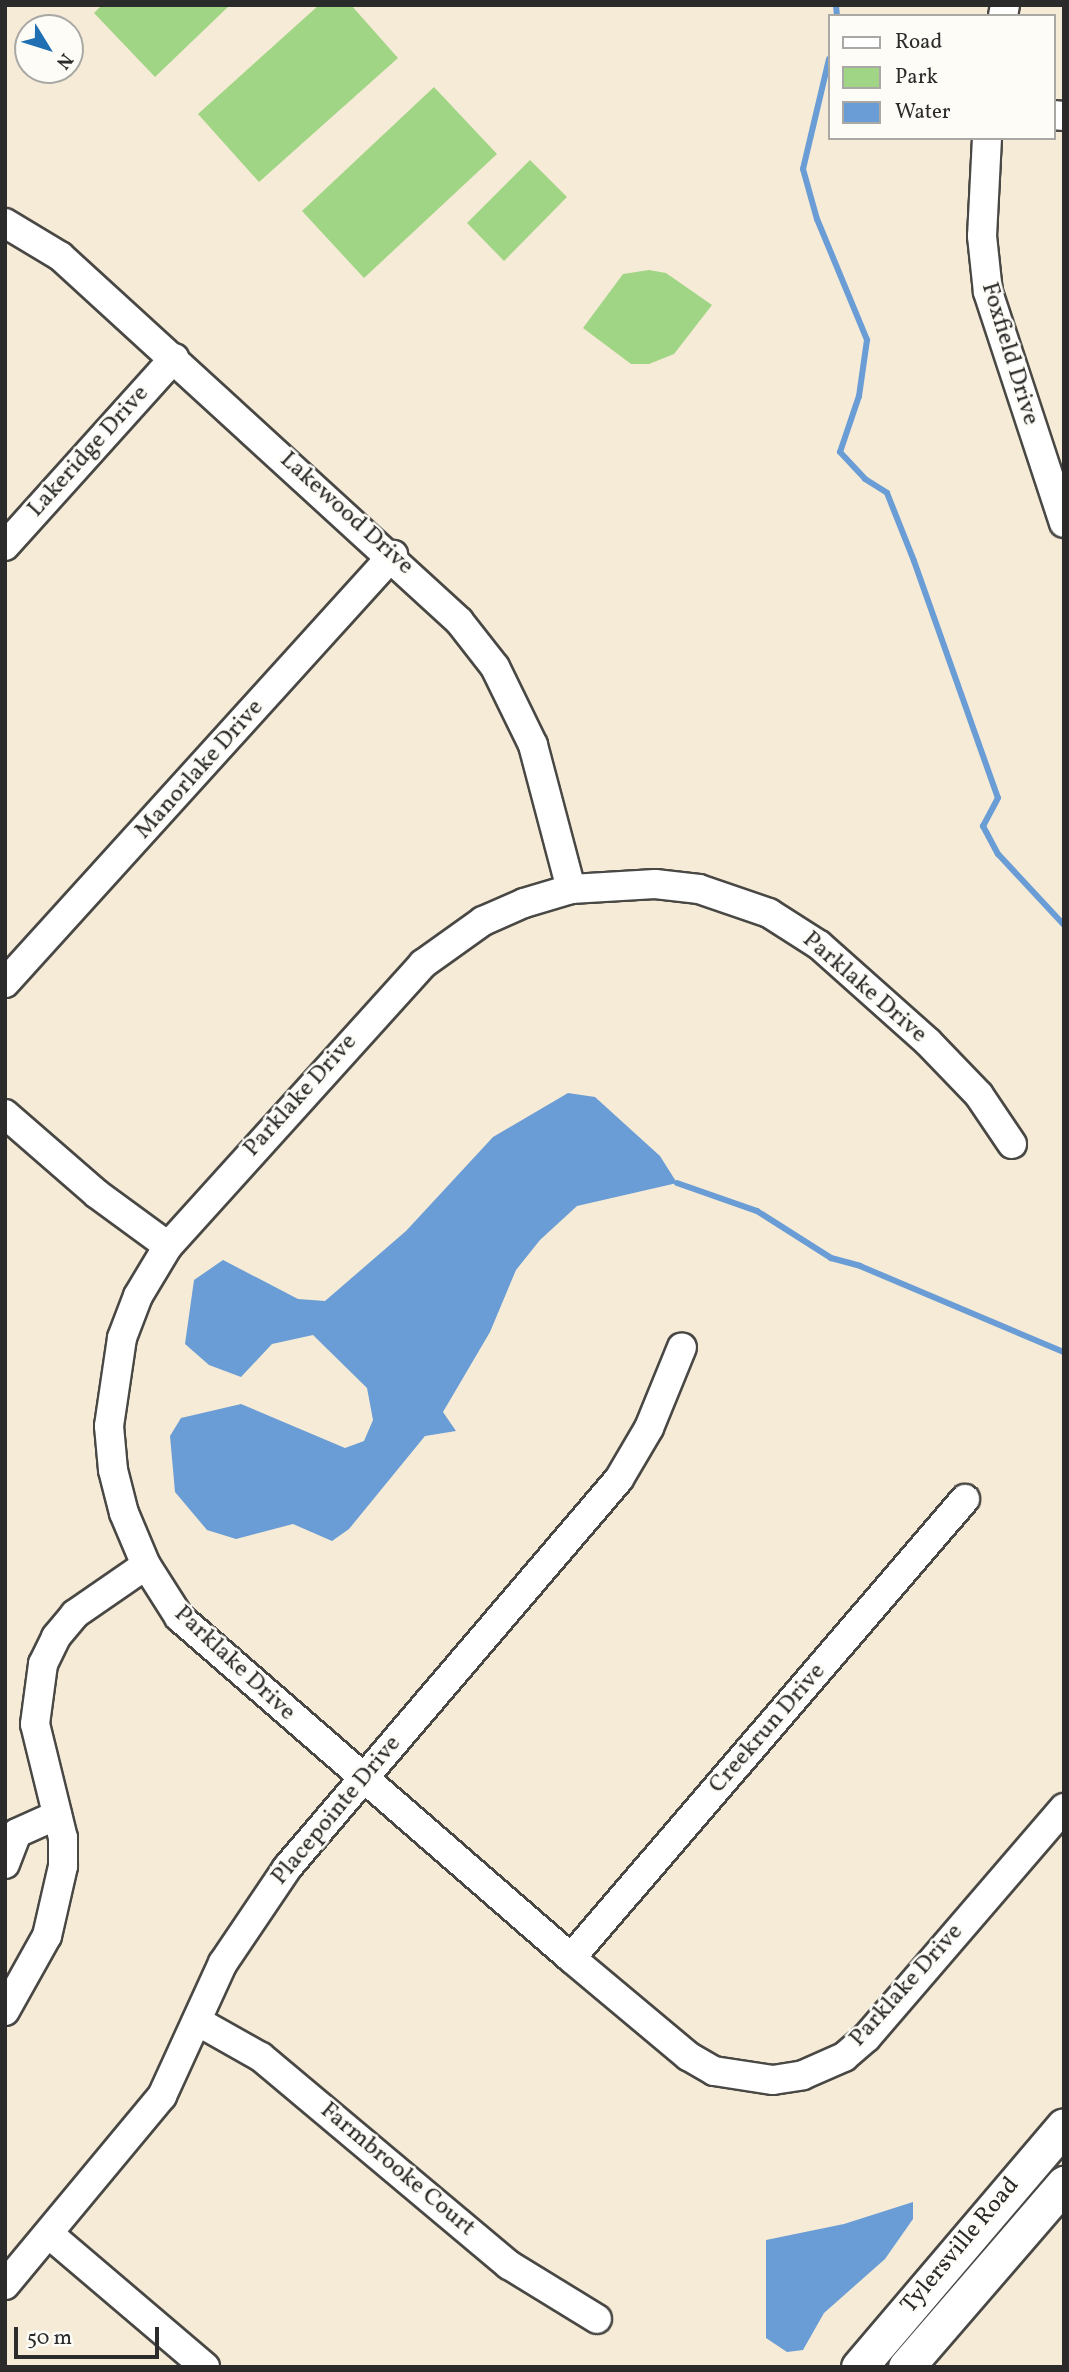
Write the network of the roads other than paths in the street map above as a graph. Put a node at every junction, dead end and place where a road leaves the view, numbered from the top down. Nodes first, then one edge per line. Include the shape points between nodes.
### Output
1 (987, 140) edge
2 (5, 223) edge
3 (174, 358) junction
4 (1064, 523) edge
5 (5, 546) edge
6 (393, 555) junction
7 (571, 889) junction
8 (5, 984) edge
9 (5, 1114) edge
10 (1012, 1144) dead end
11 (168, 1246) junction
12 (682, 1347) dead end
13 (965, 1499) dead end
14 (146, 1565) junction
15 (363, 1779) junction
16 (1064, 1808) edge
17 (57, 1815) junction
18 (11, 1828) edge
19 (5, 1864) edge
20 (571, 1958) junction
21 (5, 2011) edge
22 (197, 2021) junction
23 (1064, 2126) edge
24 (1064, 2184) edge
25 (49, 2234) junction
26 (5, 2285) edge
27 (597, 2319) dead end
28 (205, 2367) edge
29 (859, 2367) edge
30 (906, 2367) edge

1 - 4 street, Foxfield Drive via 982,236 988,292
2 - 3 street, Lakewood Drive via 60,256
3 - 5 street, Lakeridge Drive
3 - 6 street, Lakewood Drive
6 - 7 street, Lakewood Drive via 460,621 516,705 533,745
6 - 8 street, Manorlake Drive
7 - 10 street, Parklake Drive via 625,883 699,889 782,920 819,945 928,1042 979,1096
7 - 11 street, Parklake Drive via 483,920 424,964
9 - 11 street via 97,1194
11 - 14 street, Parklake Drive via 138,1296 122,1338 109,1426 113,1470 124,1513
12 - 15 street, Placepointe Drive via 649,1428 619,1479
13 - 20 street, Creekrun Drive
14 - 15 street, Parklake Drive via 179,1616 210,1648
14 - 17 street via 75,1614 56,1637 43,1664 35,1724
15 - 20 street, Parklake Drive
15 - 22 street, Placepointe Drive via 244,1926
16 - 20 street, Parklake Drive via 867,2037 831,2065 803,2075 743,2078 700,2065
17 - 18 street
17 - 21 street via 63,1847 60,1894 36,1962
18 - 19 street
22 - 25 street, Placepointe Drive via 162,2096
22 - 27 street, Farmbrooke Court via 261,2057 509,2264
23 - 29 main road, Tylersville Road
24 - 30 main road, Tylersville Road
25 - 26 street, Placepointe Drive
25 - 28 street

